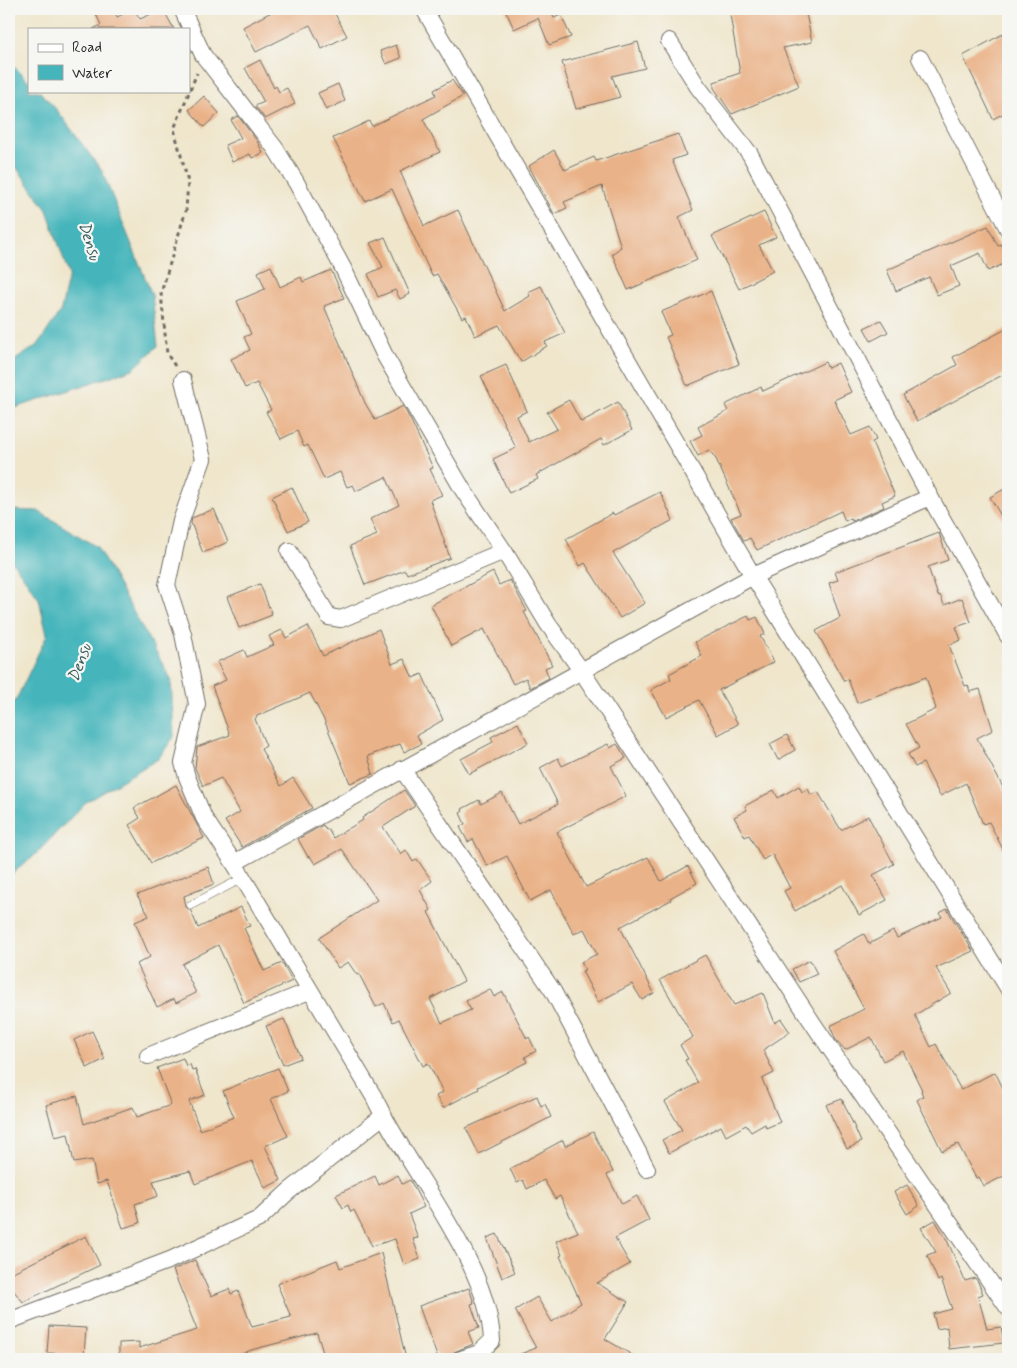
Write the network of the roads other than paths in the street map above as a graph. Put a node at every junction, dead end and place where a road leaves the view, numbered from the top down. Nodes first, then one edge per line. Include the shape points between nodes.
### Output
1 (182, 9) edge
2 (424, 9) edge
3 (669, 41) dead end
4 (920, 58) dead end
5 (1008, 228) edge
6 (183, 380) road end
7 (930, 498) junction
8 (289, 551) dead end
9 (504, 551) junction
10 (753, 576) junction
11 (1008, 636) edge
12 (582, 670) junction
13 (402, 768) junction
14 (234, 863) junction
15 (243, 878) junction
16 (191, 904) dead end
17 (1008, 988) edge
18 (310, 990) junction
19 (148, 1056) dead end
20 (383, 1116) junction
21 (647, 1169) dead end
22 (1008, 1308) edge
23 (9, 1322) edge
24 (461, 1359) edge

1 - 9 street via 203,55 275,148 296,182 343,268 385,356 463,490
2 - 10 street
3 - 7 street via 698,87 750,154
4 - 5 street
6 - 14 street via 203,459 181,521 167,585 183,634 197,704 183,763 204,818
7 - 10 street
7 - 11 street
8 - 9 street via 329,617 341,619
9 - 12 street via 548,624
10 - 12 street
10 - 17 street
12 - 13 street
12 - 22 street via 814,1025
13 - 14 street
13 - 21 street via 553,991
14 - 15 street
15 - 16 lane
15 - 18 street
18 - 19 street
18 - 20 street
20 - 23 street via 258,1220 170,1260
20 - 24 street via 442,1213 471,1267 487,1306 492,1323 492,1341 478,1353

